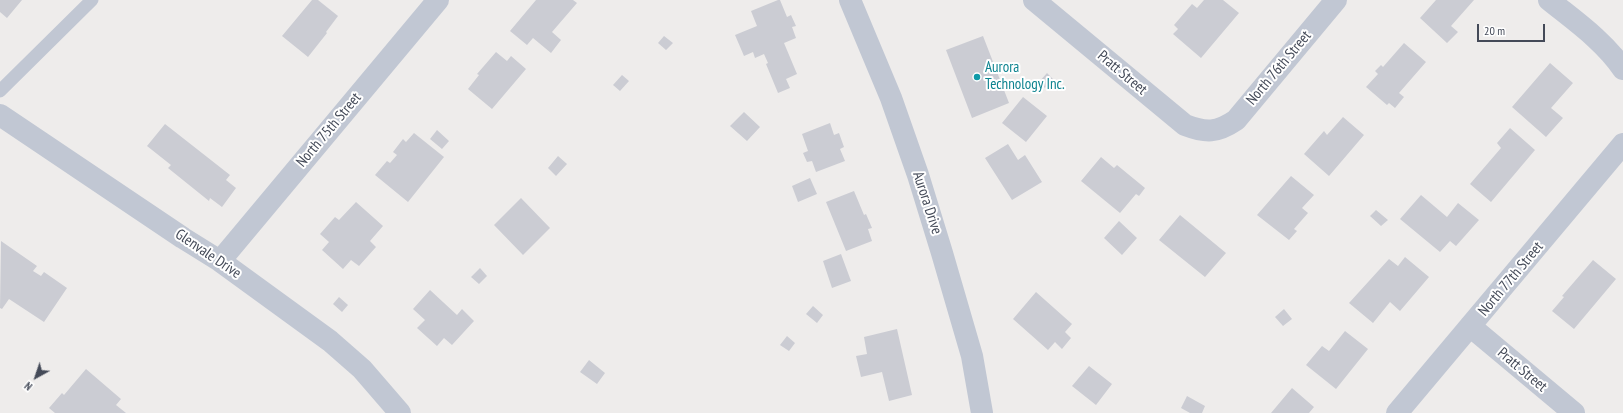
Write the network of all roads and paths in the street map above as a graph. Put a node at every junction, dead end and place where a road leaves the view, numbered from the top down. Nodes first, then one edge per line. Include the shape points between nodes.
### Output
1 (92, 0) edge
2 (438, 0) edge
3 (850, 0) edge
4 (1034, 0) edge
5 (1336, 0) edge
6 (1549, 0) edge
7 (1623, 69) edge
8 (0, 91) edge
9 (0, 115) edge
10 (1217, 130) joint
11 (1623, 144) edge
12 (220, 261) junction
13 (1470, 326) junction
14 (400, 413) edge
15 (982, 413) edge
16 (1397, 413) edge
17 (1574, 413) edge

1 - 8 lane
2 - 12 street, North 75th Street
3 - 15 street, Aurora Drive via 891,98 920,182 972,356
4 - 10 street, Pratt Street via 1185,125 1199,131
5 - 10 street, North 76th Street via 1236,120
6 - 7 street via 1600,42
9 - 12 street, Glenvale Drive
11 - 13 street, North 77th Street
12 - 14 street, Glenvale Drive via 330,340 362,369
13 - 16 street, North 77th Street
13 - 17 street, Pratt Street

